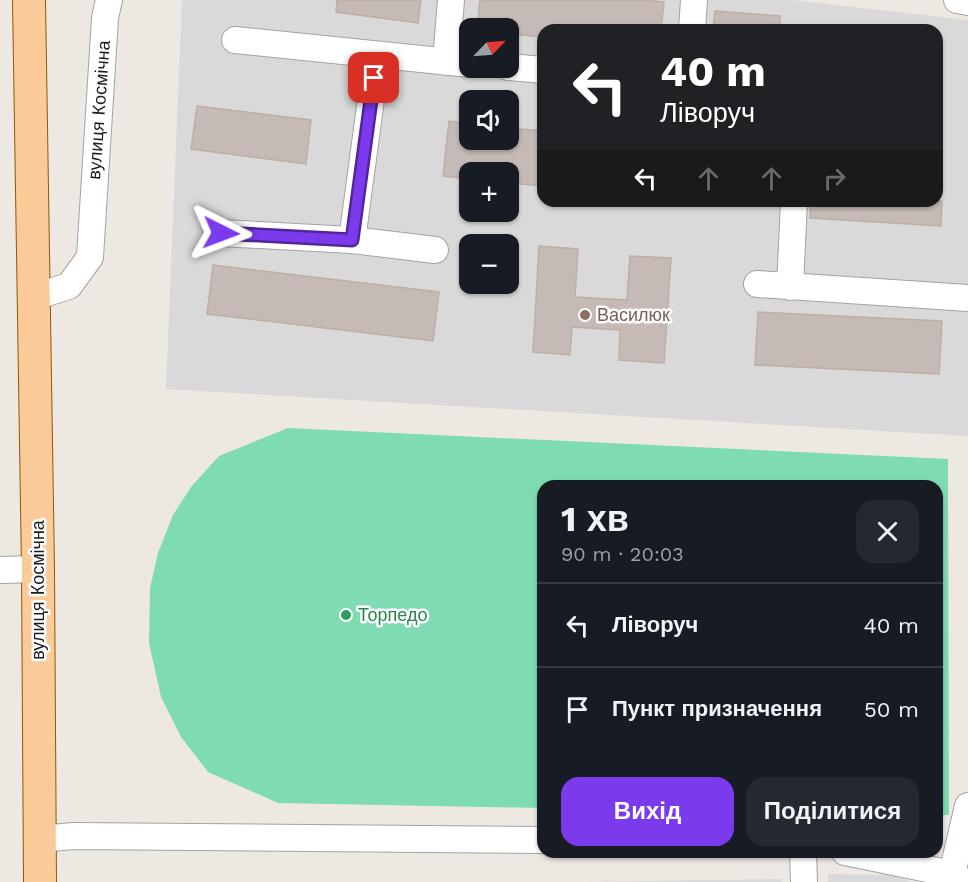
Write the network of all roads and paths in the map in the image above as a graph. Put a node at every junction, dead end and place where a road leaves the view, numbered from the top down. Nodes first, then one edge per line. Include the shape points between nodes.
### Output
1 (29, 0) edge
2 (109, 0) edge
3 (451, 0) edge
4 (694, 0) edge
5 (960, 0) edge
6 (968, 2) edge
7 (692, 24) edge
8 (235, 40) dead end
9 (377, 55) junction
10 (458, 63) edge
11 (519, 68) edge
12 (537, 69) edge
13 (794, 207) edge
14 (221, 233) dead end
15 (352, 240) junction
16 (435, 250) dead end
17 (757, 284) dead end
18 (790, 287) junction
19 (34, 297) junction
20 (968, 297) edge
21 (38, 569) junction
22 (0, 570) edge
23 (968, 806) edge
24 (39, 839) junction
25 (537, 840) edge
26 (803, 858) edge
27 (871, 858) edge
28 (958, 878) edge
29 (40, 882) edge
30 (804, 882) edge

1 - 19 main road, вулиця Космічна
2 - 19 street, вулиця Космічна via 90,257 69,286
3 - 10 street
4 - 7 street
5 - 6 street
8 - 9 street
9 - 10 street
9 - 15 street
11 - 12 street
13 - 18 street
14 - 15 street
15 - 16 street
17 - 18 street
18 - 20 street
19 - 21 main road, вулиця Космічна
21 - 22 street
21 - 24 main road, вулиця Космічна
23 - 28 street
24 - 25 street via 74,836
24 - 29 main road, вулиця Космічна
26 - 30 street
27 - 28 street

